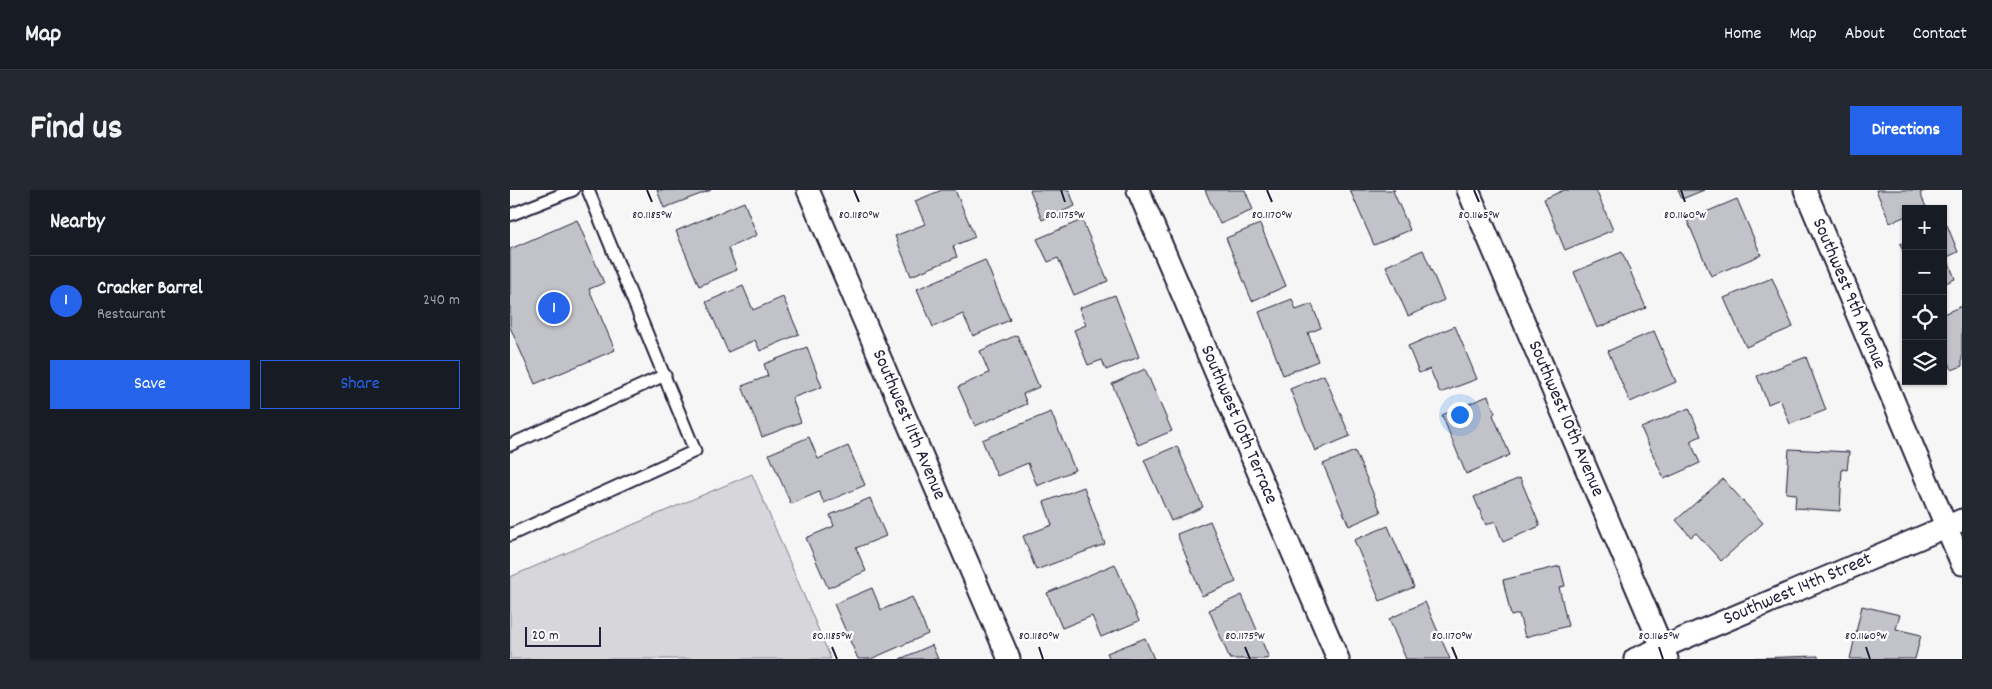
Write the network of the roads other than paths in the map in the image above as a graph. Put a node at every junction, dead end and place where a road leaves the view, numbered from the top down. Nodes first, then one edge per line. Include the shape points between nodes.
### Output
1 (573, 190) edge
2 (588, 190) edge
3 (808, 190) edge
4 (1138, 190) edge
5 (1468, 190) edge
6 (1805, 190) edge
7 (510, 215) edge
8 (665, 375) junction
9 (510, 445) edge
10 (1954, 524) edge
11 (510, 535) edge
12 (1962, 564) edge
13 (1665, 653) edge
14 (1009, 659) edge
15 (1338, 659) edge
16 (1635, 659) edge

1 - 7 lane
2 - 8 lane
3 - 14 street, Southwest 11th Avenue
4 - 15 street, Southwest 10th Terrace
5 - 13 street, Southwest 10th Avenue
6 - 10 street, Southwest 9th Avenue
8 - 9 lane
8 - 11 lane via 695,451
10 - 12 street, Southwest 9th Avenue
10 - 13 street, Southwest 14th Street
13 - 16 street, Southwest 14th Street

